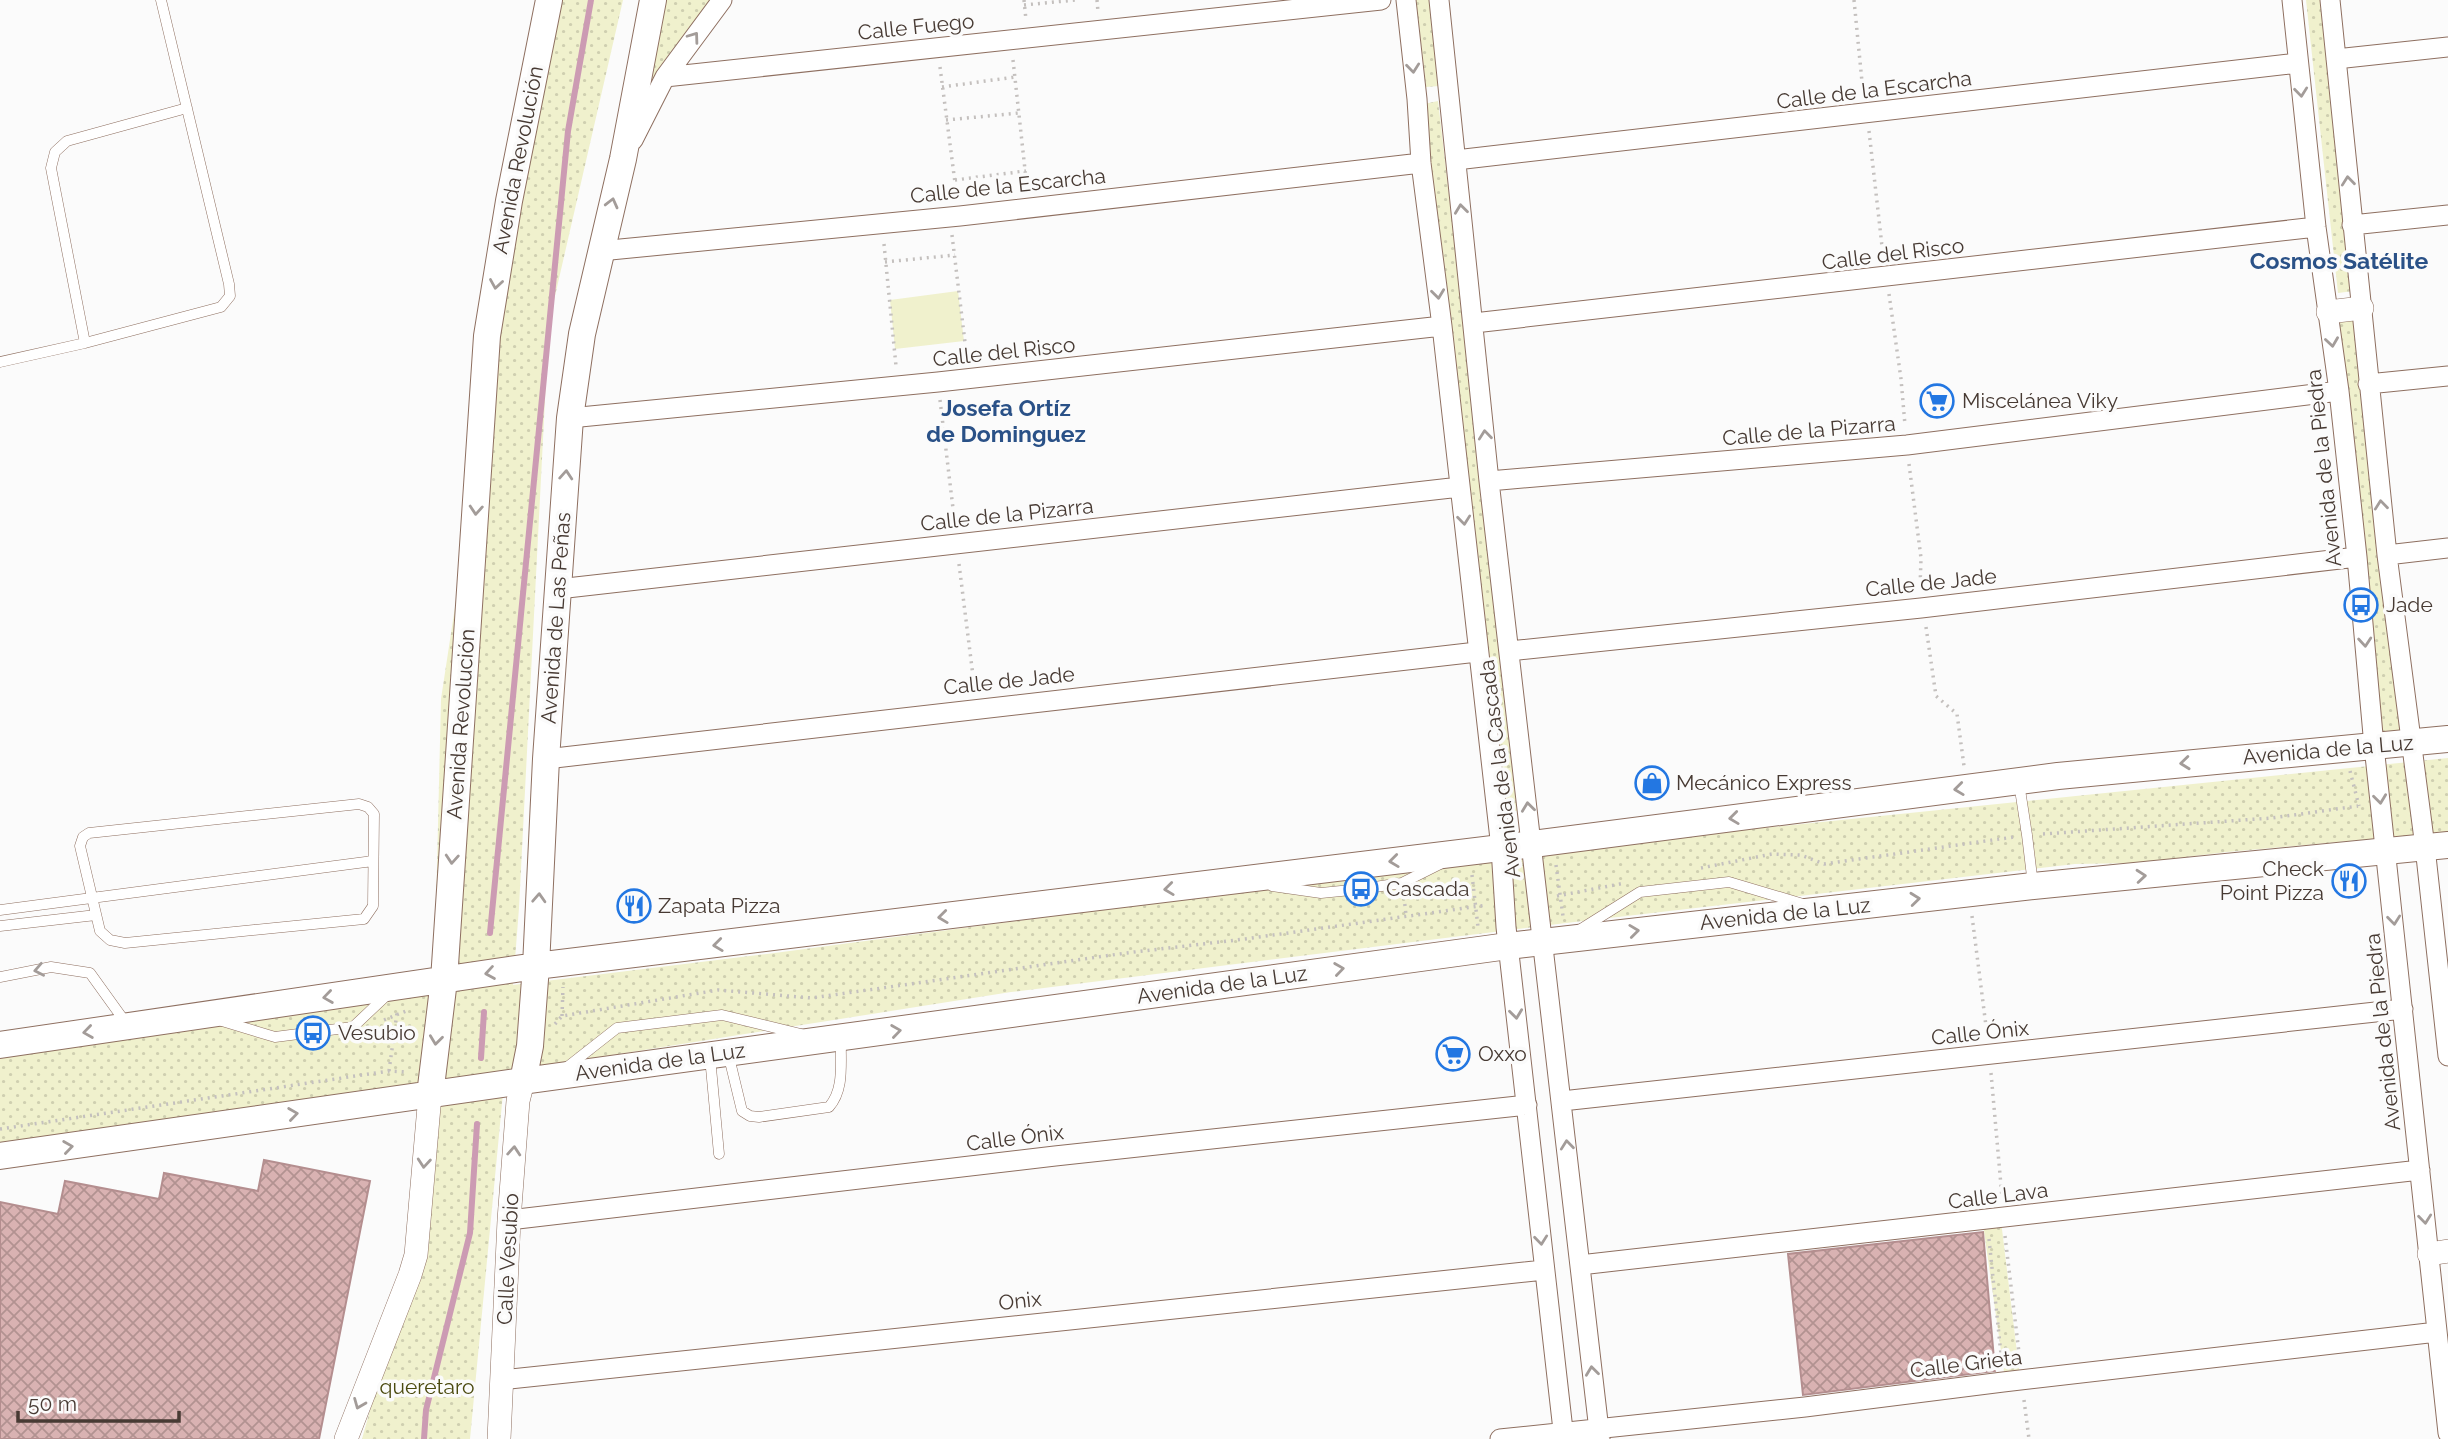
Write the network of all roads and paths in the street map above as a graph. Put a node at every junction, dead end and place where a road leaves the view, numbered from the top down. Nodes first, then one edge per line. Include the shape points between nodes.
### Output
1 (161, 0) edge
2 (549, 0) edge
3 (653, 0) edge
4 (722, 0) edge
5 (1024, 0) edge
6 (1076, 0) edge
7 (1381, 0) edge
8 (1406, 0) edge
9 (1439, 0) edge
10 (1854, 0) edge
11 (2291, 0) edge
12 (2330, 0) edge
13 (1011, 40) junction
14 (2448, 47) edge
15 (938, 48) junction
16 (2336, 59) junction
17 (2298, 64) junction
18 (1015, 76) junction
19 (665, 77) junction
20 (1861, 78) dead end
21 (942, 87) junction
22 (1448, 94) junction
23 (1417, 99) junction
24 (187, 108) junction
25 (1019, 113) junction
26 (946, 120) junction
27 (1870, 137) dead end
28 (623, 159) junction
29 (1455, 160) junction
30 (1421, 163) junction
31 (2448, 215) edge
32 (949, 217) junction
33 (882, 223) junction
34 (2352, 225) junction
35 (2316, 227) junction
36 (1883, 250) dead end
37 (600, 251) junction
38 (955, 255) junction
39 (885, 262) junction
40 (1886, 278) junction
41 (2362, 307) junction
42 (2328, 312) junction
43 (1474, 323) junction
44 (1442, 326) junction
45 (85, 343) junction
46 (0, 362) edge
47 (2448, 376) edge
48 (969, 379) junction
49 (2368, 384) junction
50 (899, 385) junction
51 (2339, 391) junction
52 (1903, 409) dead end
53 (570, 418) junction
54 (1910, 470) dead end
55 (1489, 481) junction
56 (1460, 487) junction
57 (2448, 548) edge
58 (2387, 555) junction
59 (2357, 556) junction
60 (558, 589) junction
61 (1920, 589) dead end
62 (1930, 643) dead end
63 (1509, 651) junction
64 (1477, 652) junction
65 (2448, 739) edge
66 (2410, 743) junction
67 (2374, 746) junction
68 (546, 759) junction
69 (2019, 781) junction
70 (1967, 788) junction
71 (2358, 806) dead end
72 (2026, 832) junction
73 (1543, 843) junction
74 (2437, 846) edge
75 (1501, 848) junction
76 (1466, 852) junction
77 (2386, 852) junction
78 (1772, 854) dead end
79 (373, 861) junction
80 (2032, 873) junction
81 (1970, 893) junction
82 (91, 897) junction
83 (1504, 903) junction
84 (1475, 905) junction
85 (0, 910) edge
86 (1823, 910) junction
87 (96, 915) junction
88 (0, 926) edge
89 (1550, 937) junction
90 (1499, 941) junction
91 (564, 963) junction
92 (0, 976) edge
93 (534, 978) junction
94 (444, 980) junction
95 (2445, 1005) edge
96 (2403, 1009) junction
97 (397, 1015) dead end
98 (128, 1027) junction
99 (835, 1039) junction
100 (0, 1045) edge
101 (719, 1054) junction
102 (1990, 1055) junction
103 (2448, 1056) edge
104 (389, 1071) junction
105 (555, 1076) junction
106 (523, 1081) junction
107 (431, 1084) junction
108 (1562, 1101) junction
109 (1527, 1105) junction
110 (0, 1129) edge
111 (719, 1154) dead end
112 (0, 1156) edge
113 (2420, 1170) junction
114 (1995, 1219) junction
115 (509, 1220) junction
116 (2439, 1252) edge
117 (1580, 1265) junction
118 (1544, 1270) junction
119 (2437, 1332) junction
120 (501, 1380) junction
121 (2013, 1381) junction
122 (2448, 1433) edge
123 (1600, 1434) edge
124 (1563, 1436) edge
125 (346, 1439) edge
126 (499, 1439) edge
127 (1500, 1439) edge
128 (2029, 1439) edge

1 - 24 lane
2 -> 94 main road, Avenida Revolución via 487,336
3 - 28 main road, Avenida de Las Peñas
19 -> 4 street
5 - 6 path via 1024,5
7 - 13 street, Calle Fuego
8 -> 23 street, Avenida de la Cascada
9 - 22 street, Avenida de la Cascada
10 - 20 path
11 - 17 street, Avenida de la Piedra
12 - 16 street
13 - 15 street, Calle Fuego
13 - 18 path
14 - 16 street
15 - 19 street, Calle Fuego
15 - 21 path
34 -> 16 street
17 - 29 street, Calle de la Escarcha
17 -> 35 street, Avenida de la Piedra
18 - 21 path
18 - 25 path
19 - 28 street
21 - 26 path
22 - 23 street
22 - 29 street, Avenida de la Cascada
23 - 30 street, Avenida de la Cascada
24 - 45 lane via 67,141 55,152 51,168
24 - 45 lane via 230,296 221,307
25 - 26 path
25 - 26 path via 1026,171 955,180
27 - 36 path
37 -> 28 main road, Avenida de Las Peñas
43 -> 29 street, Avenida de la Cascada
30 - 32 street, Calle de la Escarcha
30 -> 44 street, Avenida de la Cascada
31 - 34 street
32 - 33 street, Calle de la Escarcha
32 - 38 path
33 - 37 street, Calle de la Escarcha
33 - 39 path
34 - 41 street
35 - 40 street, Calle del Risco
35 - 42 street, Avenida de la Piedra
37 - 53 main road, Avenida de Las Peñas
38 - 39 path
38 - 48 path
39 - 50 path
40 - 43 street, Calle del Risco
40 - 52 path
41 - 42 street
41 - 49 street
42 -> 51 street, Avenida de la Piedra
55 -> 43 street, Avenida de la Cascada
44 - 48 street, Calle del Risco
44 - 56 street, Avenida de la Cascada
45 - 46 lane
47 - 49 street
48 - 50 street, Calle del Risco
58 -> 49 street
50 - 53 street, Calle del Risco
51 - 55 street, Calle de la Pizarra via 1907,446
51 - 59 street, Avenida de la Piedra
60 -> 53 main road, Avenida de Las Peñas
54 - 61 path via 1922,558
55 - 63 street, Avenida de la Cascada
56 - 60 street, Calle de la Pizarra
56 -> 64 street, Avenida de la Cascada
57 - 58 street
58 - 66 street
59 - 63 street, Calle de Jade
59 -> 67 street, Avenida de la Piedra
60 - 68 main road, Avenida de Las Peñas
62 - 70 path via 1937,696 1957,714
73 -> 63 street, Avenida de la Cascada
64 - 68 street, Calle de Jade
64 - 75 street, Avenida de la Cascada
65 - 66 main road, Avenida de la Luz
66 - 67 main road, Avenida de la Luz
66 - 74 street
67 -> 69 main road, Avenida de la Luz
67 -> 77 street, Avenida de la Piedra
93 -> 68 main road, Avenida de Las Peñas
69 - 70 main road, Avenida de la Luz
69 - 72 lane
70 -> 73 main road, Avenida de la Luz
71 - 72 path via 2272,818
72 - 78 path via 1824,864 1801,855
72 - 80 lane
73 - 75 main road, Avenida de la Luz
73 - 89 path
73 - 89 street, Avenida de la Cascada via 1538,900
74 - 77 main road, Avenida de la Luz
74 - 95 street
75 - 76 main road, Avenida de la Luz
75 - 83 street, Avenida de la Cascada
76 - 84 path
76 -> 91 main road, Avenida de la Luz
80 -> 77 main road, Avenida de la Luz
77 -> 96 street, Avenida de la Piedra
79 - 82 lane
79 - 82 lane via 374,814 359,804 89,833 80,846
79 - 87 lane via 373,906 364,919 125,943 110,940 100,931
80 - 81 main road, Avenida de la Luz
86 -> 81 main road, Avenida de la Luz
81 - 102 path
82 - 85 lane
82 - 87 lane
83 - 84 path
83 - 90 street, Avenida de la Cascada
84 - 90 path
84 - 91 path via 812,998 718,990 562,1016
89 -> 86 main road, Avenida de la Luz
86 - 89 lane via 1729,882 1640,892
87 - 88 lane
89 - 90 main road, Avenida de la Luz
89 - 108 street, Avenida de la Cascada
99 -> 90 main road, Avenida de la Luz
90 -> 109 street, Avenida de la Cascada
91 - 93 main road, Avenida de la Luz
98 -> 92 lane via 89,973 51,967
93 -> 94 main road, Avenida de la Luz
93 - 106 main road, Avenida de Las Peñas
94 - 98 main road, Avenida de la Luz
94 -> 107 main road, Avenida Revolución
95 - 103 street
96 - 102 street, Calle Ónix
96 - 113 street, Avenida de la Piedra
97 - 104 path
98 -> 100 main road, Avenida de la Luz
99 - 101 main road, Avenida de la Luz
99 - 101 lane via 839,1089 829,1107 759,1117 742,1111
99 - 105 lane via 722,1015 617,1028
101 - 105 main road, Avenida de la Luz
101 - 111 lane
102 - 108 street, Calle Ónix
102 - 114 path
104 - 107 path
104 - 110 path
105 - 106 main road, Avenida de la Luz
106 - 107 main road, Avenida de la Luz
115 -> 106 street, Calle Vesubio
112 -> 107 main road, Avenida de la Luz
107 -> 125 street, Avenida Revolución via 416,1255
117 -> 108 street, Avenida de la Cascada
109 - 115 street, Calle Ónix
109 -> 118 street, Avenida de la Cascada
113 - 114 street, Calle Lava
113 -> 116 street, Avenida de la Piedra
114 - 117 street, Calle Lava
114 - 121 path
114 - 121 path
115 - 120 street, Calle Vesubio
116 - 119 street, Avenida de la Piedra
123 -> 117 street, Avenida de la Cascada
118 - 120 street, Onix
118 - 124 street, Avenida de la Cascada
119 - 121 street, Calle Grieta
119 - 122 street, Avenida de la Piedra
120 - 126 street, Calle Vesubio
121 - 123 street, Calle Grieta
121 - 128 path
123 - 124 street, Calle Grieta
124 - 127 street, Calle Grieta

